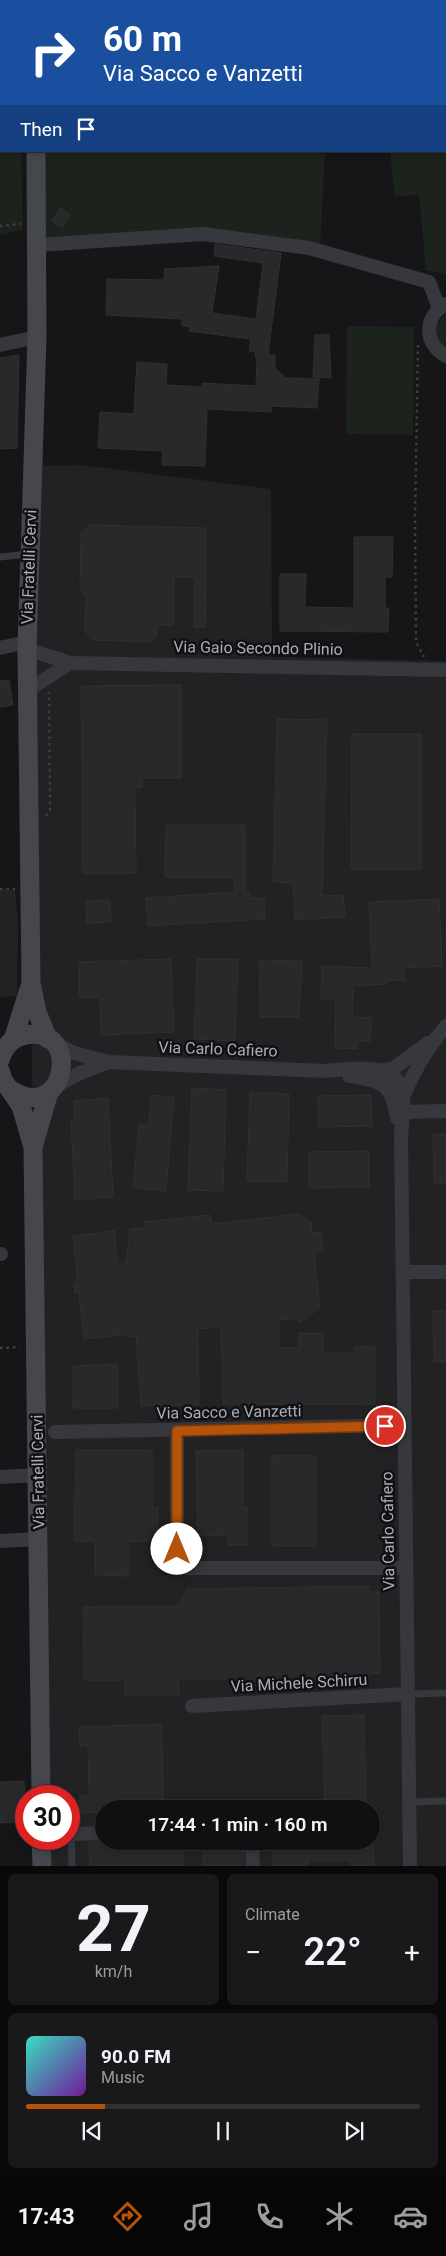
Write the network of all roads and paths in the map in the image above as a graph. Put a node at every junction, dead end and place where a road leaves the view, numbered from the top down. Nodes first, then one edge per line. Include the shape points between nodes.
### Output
1 (36, 152) edge
2 (37, 223) junction
3 (0, 226) edge
4 (38, 245) junction
5 (443, 306) edge
6 (37, 337) junction
7 (418, 338) dead end
8 (0, 345) edge
9 (446, 356) edge
10 (29, 554) junction
11 (0, 557) edge
12 (27, 645) junction
13 (0, 648) edge
14 (70, 663) junction
15 (431, 670) junction
16 (446, 670) edge
17 (27, 691) junction
18 (0, 889) edge
19 (15, 889) dead end
20 (31, 983) junction
21 (446, 1026) edge
22 (433, 1040) junction
23 (50, 1041) junction
24 (4, 1050) edge
25 (109, 1062) junction
26 (384, 1070) junction
27 (325, 1071) junction
28 (4, 1082) edge
29 (52, 1090) junction
30 (403, 1097) junction
31 (446, 1111) edge
32 (403, 1112) junction
33 (401, 1136) junction
34 (33, 1147) junction
35 (403, 1272) junction
36 (446, 1272) edge
37 (20, 1347) dead end
38 (0, 1348) edge
39 (404, 1425) junction
40 (177, 1431) junction
41 (55, 1432) dead end
42 (39, 1475) junction
43 (0, 1477) edge
44 (39, 1539) junction
45 (0, 1541) edge
46 (406, 1568) junction
47 (446, 1692) edge
48 (407, 1694) junction
49 (192, 1706) dead end
50 (41, 1785) edge
51 (446, 1801) edge
52 (409, 1802) junction
53 (80, 1834) edge
54 (95, 1834) edge
55 (41, 1850) edge
56 (71, 1850) edge
57 (252, 1850) edge
58 (42, 1866) edge
59 (72, 1866) edge
60 (253, 1866) edge
61 (410, 1866) edge

1 - 2 main road, Via Fratelli Cervi
2 - 3 path
2 - 4 main road, Via Fratelli Cervi
4 - 5 street via 203,234 308,248 429,282
4 - 6 main road, Via Fratelli Cervi
5 - 9 street via 430,321 429,338 438,352
6 - 8 street
6 - 10 main road, Via Fratelli Cervi
7 - 15 path via 416,642
10 - 11 lane
10 - 12 main road, Via Fratelli Cervi
12 - 13 street
12 - 14 street, Via Gaio Secondo Plinio
12 - 17 main road, Via Fratelli Cervi
14 - 15 street, Via Gaio Secondo Plinio
14 - 17 street
15 - 16 street, Via Gaio Secondo Plinio
17 - 20 main road, Via Fratelli Cervi
18 - 19 path
20 - 23 main road, Via Fratelli Cervi via 37,1012
20 - 24 main road, Via Fratelli Cervi
21 - 22 street
22 - 26 street via 394,1068
22 - 30 street via 413,1072
23 - 24 main road, Via Fratelli Cervi via 30,1034
23 - 25 street, Via Carlo Cafiero via 74,1053
23 - 29 main road, Via Fratelli Cervi via 62,1059 60,1079
25 - 27 street, Via Carlo Cafiero
25 - 29 street, Via Carlo Cafiero via 80,1073
26 - 27 street, Via Carlo Cafiero via 352,1068
26 - 30 street, Via Carlo Cafiero via 398,1081
27 - 33 street, Via Carlo Cafiero via 378,1082 388,1088 393,1096
28 - 29 main road, Via Fratelli Cervi via 17,1094 33,1097
28 - 34 main road, Via Fratelli Cervi via 25,1115
29 - 34 main road, Via Fratelli Cervi
30 - 32 street, Via Carlo Cafiero
31 - 32 street
32 - 33 street, Via Carlo Cafiero
33 - 35 street, Via Carlo Cafiero
34 - 42 main road, Via Fratelli Cervi
35 - 36 street
35 - 39 street, Via Carlo Cafiero
37 - 38 path
39 - 40 street, Via Sacco e Vanzetti
39 - 46 street, Via Carlo Cafiero
40 - 41 street, Via Sacco e Vanzetti
40 - 46 street via 177,1568
42 - 43 street
42 - 44 main road, Via Fratelli Cervi
44 - 45 street
44 - 50 main road, Via Fratelli Cervi
46 - 48 street, Via Carlo Cafiero
47 - 48 lane
48 - 49 street, Via Michele Schirru
48 - 52 street, Via Carlo Cafiero
51 - 52 lane
52 - 61 street, Via Carlo Cafiero
53 - 54 street
55 - 58 main road
56 - 59 lane
57 - 60 street

